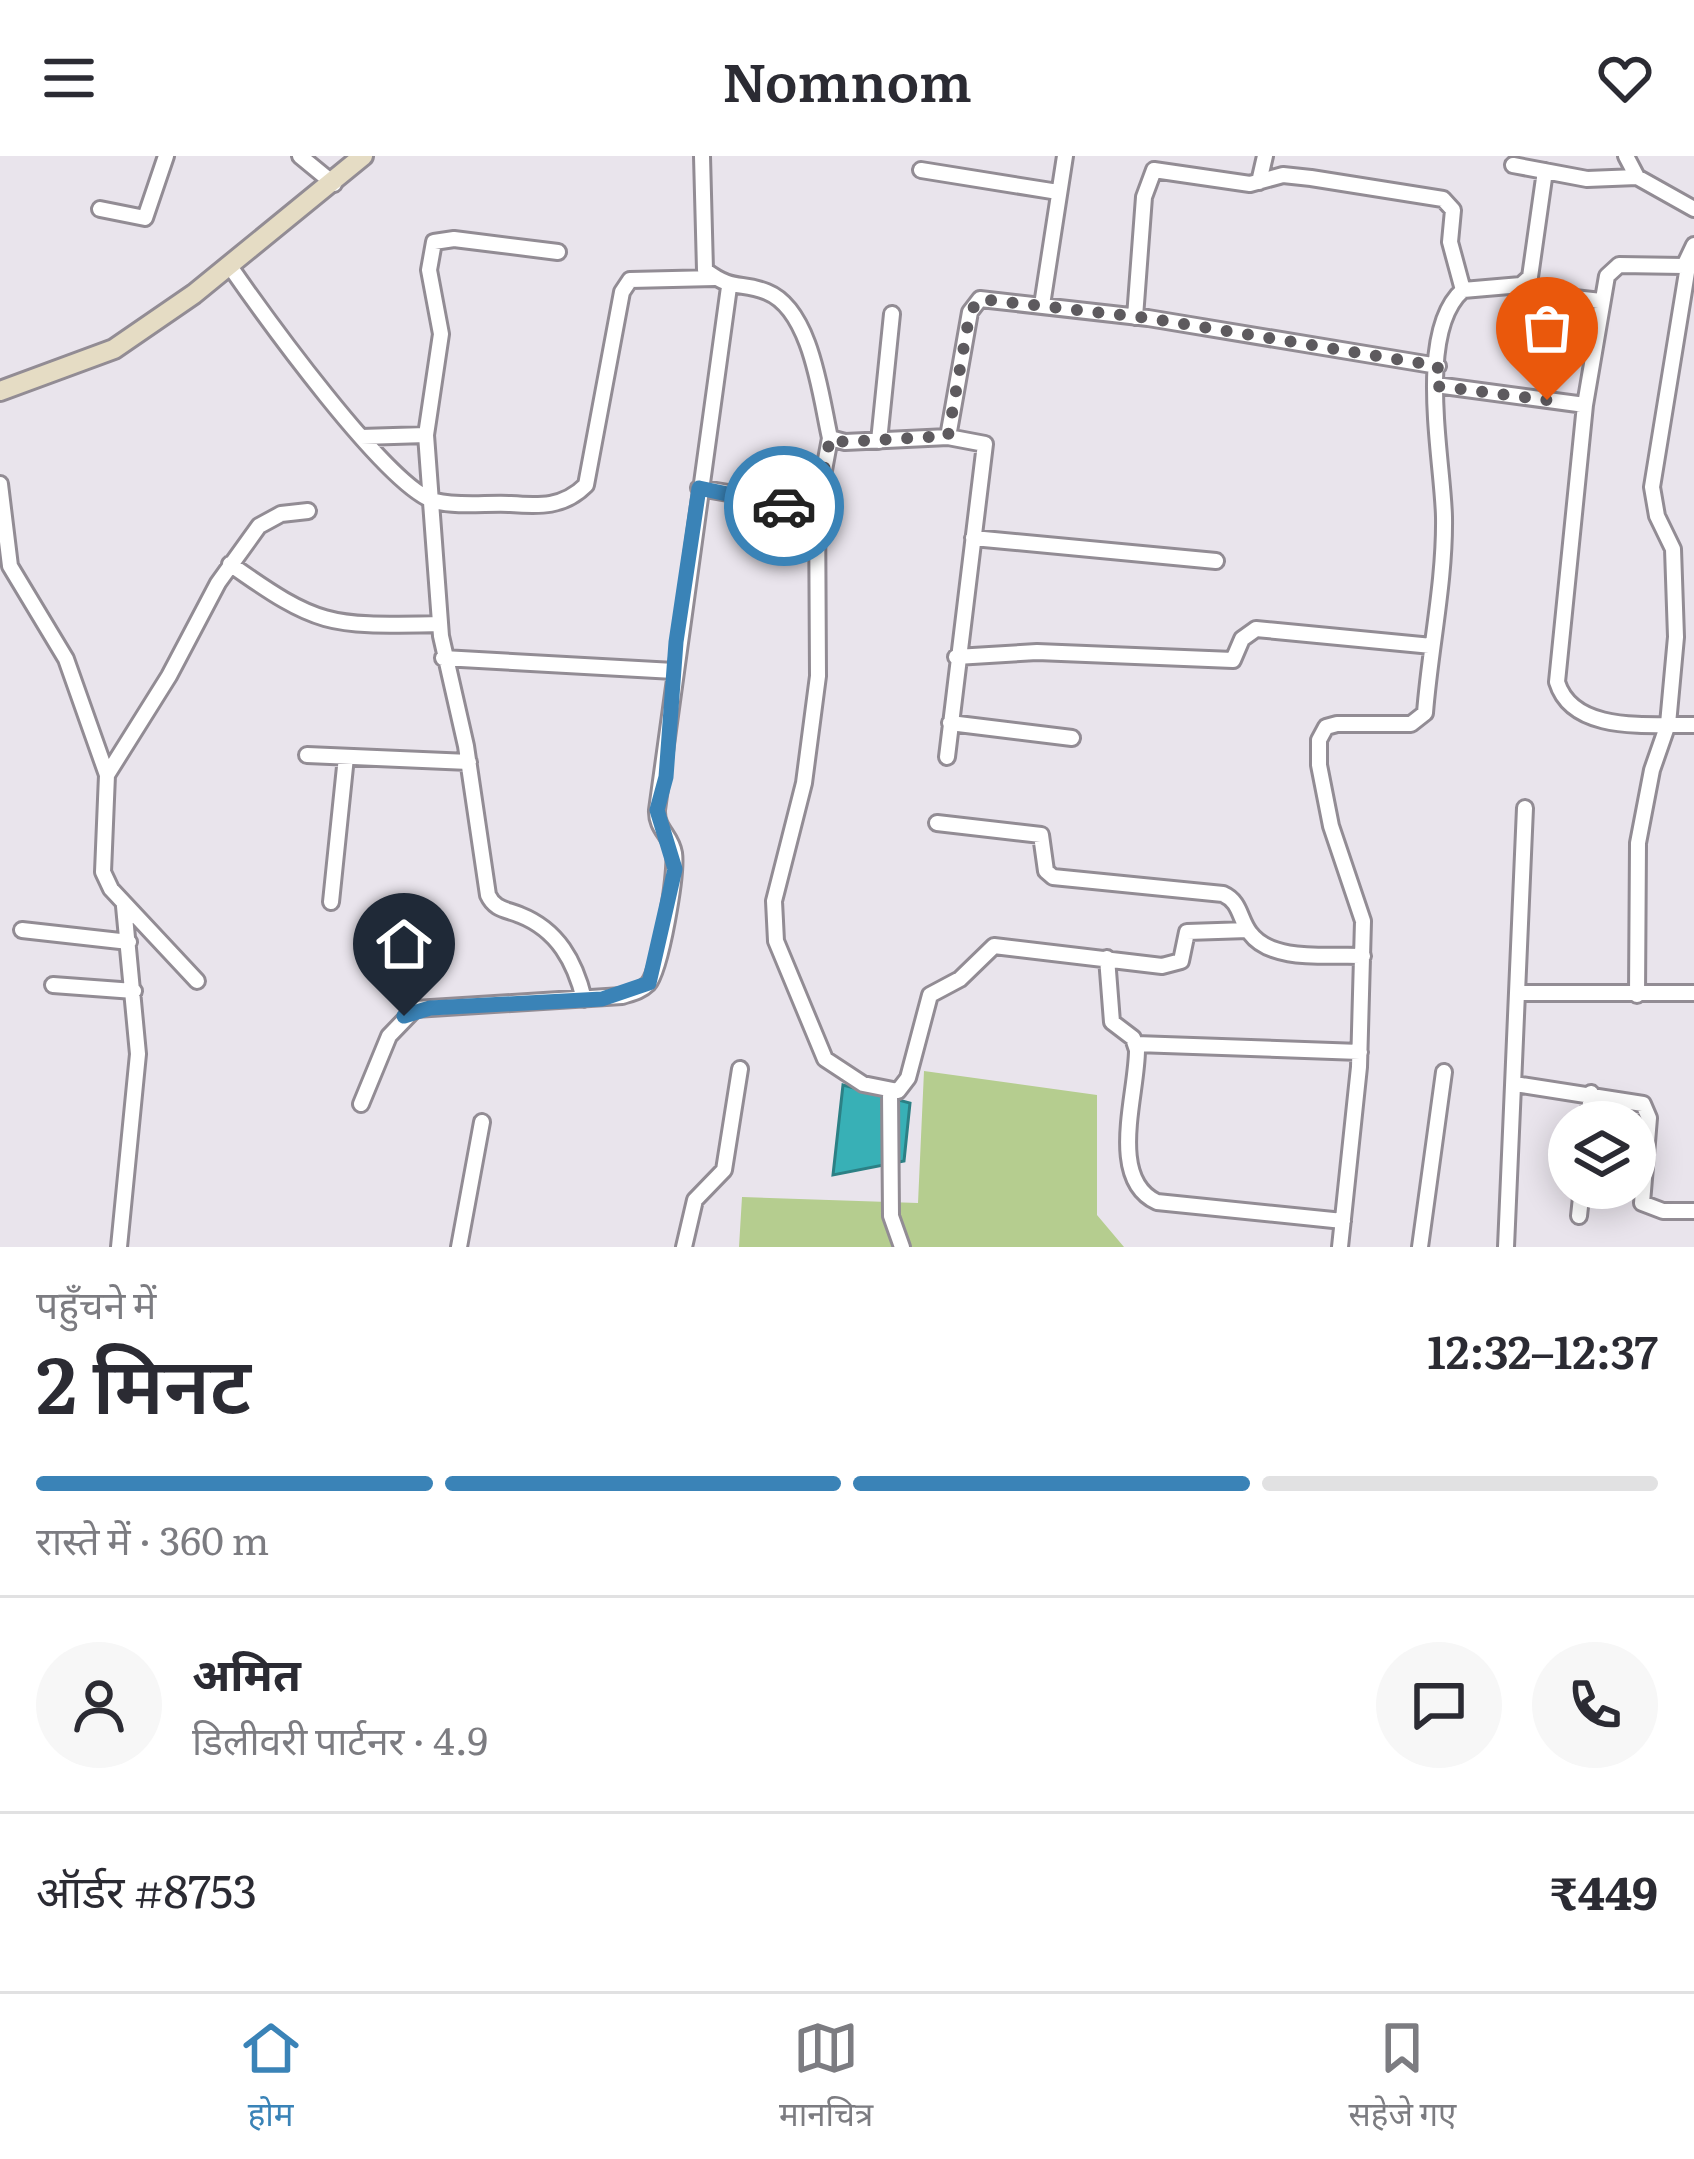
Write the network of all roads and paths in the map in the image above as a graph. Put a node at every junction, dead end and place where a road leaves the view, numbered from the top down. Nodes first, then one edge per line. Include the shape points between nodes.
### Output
1 (166, 156) edge
2 (300, 156) edge
3 (363, 156) edge
4 (702, 156) edge
5 (1066, 156) edge
6 (1265, 156) edge
7 (1626, 156) edge
8 (1164, 163) edge
9 (1513, 165) dead end
10 (921, 170) dead end
11 (1545, 171) junction
12 (1636, 177) junction
13 (1259, 182) junction
14 (334, 184) junction
15 (1058, 192) junction
16 (100, 209) dead end
17 (1694, 209) edge
18 (558, 252) dead end
19 (1692, 252) edge
20 (230, 265) junction
21 (722, 282) junction
22 (1462, 290) junction
23 (1539, 294) dead end
24 (1601, 301) junction
25 (1042, 305) junction
26 (892, 314) dead end
27 (1135, 317) junction
28 (1438, 366) junction
29 (1436, 386) junction
30 (0, 391) edge
31 (1585, 405) junction
32 (426, 435) junction
33 (948, 436) junction
34 (361, 437) junction
35 (830, 438) junction
36 (879, 441) junction
37 (0, 484) edge
38 (699, 488) junction
39 (817, 494) junction
40 (431, 501) junction
41 (308, 512) dead end
42 (2, 519) edge
43 (973, 538) junction
44 (1216, 561) dead end
45 (230, 564) junction
46 (440, 624) junction
47 (1432, 646) junction
48 (956, 657) junction
49 (443, 658) junction
50 (674, 670) junction
51 (950, 723) junction
52 (1668, 724) junction
53 (1694, 724) edge
54 (1072, 738) dead end
55 (307, 755) dead end
56 (346, 757) junction
57 (947, 757) dead end
58 (469, 762) junction
59 (106, 775) junction
60 (1525, 808) dead end
61 (937, 823) dead end
62 (332, 902) dead end
63 (124, 904) junction
64 (22, 930) dead end
65 (1248, 930) junction
66 (128, 942) junction
67 (1363, 956) junction
68 (1107, 958) junction
69 (197, 981) dead end
70 (53, 985) dead end
71 (134, 991) junction
72 (1520, 993) junction
73 (1694, 993) edge
74 (1637, 994) junction
75 (584, 999) junction
76 (1136, 1043) junction
77 (1360, 1052) junction
78 (740, 1069) dead end
79 (1444, 1072) dead end
80 (1515, 1084) junction
81 (890, 1092) junction
82 (1591, 1093) junction
83 (1590, 1101) edge
84 (361, 1104) dead end
85 (482, 1122) dead end
86 (1580, 1209) edge
87 (1694, 1211) edge
88 (1579, 1216) dead end
89 (1342, 1221) junction
90 (119, 1247) edge
91 (459, 1247) edge
92 (684, 1247) edge
93 (902, 1247) edge
94 (1340, 1247) edge
95 (1420, 1247) edge
96 (1506, 1247) edge

1 - 16 street via 145,218
2 - 14 street
3 - 14 street
4 - 21 street via 705,270
5 - 15 street
6 - 13 street
7 - 12 street
8 - 13 street
8 - 27 street via 1146,183
9 - 11 street
10 - 15 street
11 - 12 street
11 - 22 street via 1530,277 1521,285
12 - 17 street
13 - 22 street via 1283,175 1443,199 1453,210 1450,242
14 - 20 street
15 - 25 street
18 - 32 street via 434,242 429,270 441,334
19 - 24 street via 1675,268 1618,265
19 - 52 street via 1652,487 1675,578
20 - 30 street via 114,349
20 - 34 street
21 - 35 street via 769,292 790,314 824,390
21 - 38 street
21 - 40 street via 630,280 592,466 573,499
22 - 28 street via 1451,302
23 - 24 street
24 - 31 street
25 - 27 street
25 - 33 street via 980,299 970,312
26 - 36 street
27 - 28 street
28 - 29 street
29 - 31 street
29 - 47 street via 1444,517
31 - 52 street via 1557,682 1563,702 1580,715
32 - 34 street
32 - 40 street
33 - 36 street
33 - 43 street via 985,444
34 - 40 street
35 - 36 street
35 - 39 street
37 - 42 street
38 - 39 street via 791,506
38 - 50 street
39 - 81 street via 818,676 804,783 774,901 776,941 825,1059
40 - 46 street
41 - 45 street via 266,520
42 - 59 street via 10,566 66,659
43 - 44 street
43 - 48 street
45 - 46 street via 324,622
45 - 59 street
46 - 49 street
47 - 48 street via 1256,629 1242,639 1238,656 1224,661 1037,652
47 - 67 street via 1418,722 1337,724 1320,733 1319,765 1363,921
48 - 51 street
49 - 50 street
49 - 58 street
50 - 75 street via 657,820 675,869 655,972 639,990
51 - 54 street
51 - 57 street
52 - 53 street
52 - 74 street via 1638,843
55 - 56 street
56 - 58 street
56 - 62 street
58 - 75 street via 492,904 547,931 575,963
59 - 63 street via 103,872
60 - 72 street
61 - 65 street via 1040,835 1053,877 1223,894 1237,903
63 - 66 street
63 - 69 street
64 - 66 street
65 - 67 street via 1274,951
65 - 68 street via 1187,932 1176,965
66 - 71 street
67 - 77 street
68 - 76 street via 1112,1022
68 - 81 street via 994,946 961,979 931,994 908,1078
70 - 71 street
71 - 90 street via 137,1091
72 - 74 street
72 - 80 street
73 - 74 street
75 - 84 street via 416,1010 397,1023
76 - 77 street
76 - 89 street via 1129,1168 1142,1195
77 - 89 street
78 - 92 street via 724,1170 695,1200
79 - 95 street
80 - 82 street
80 - 96 street
81 - 93 street via 891,1216
82 - 83 street
82 - 87 street via 1648,1109 1642,1203
85 - 91 street
86 - 88 street
89 - 94 street

